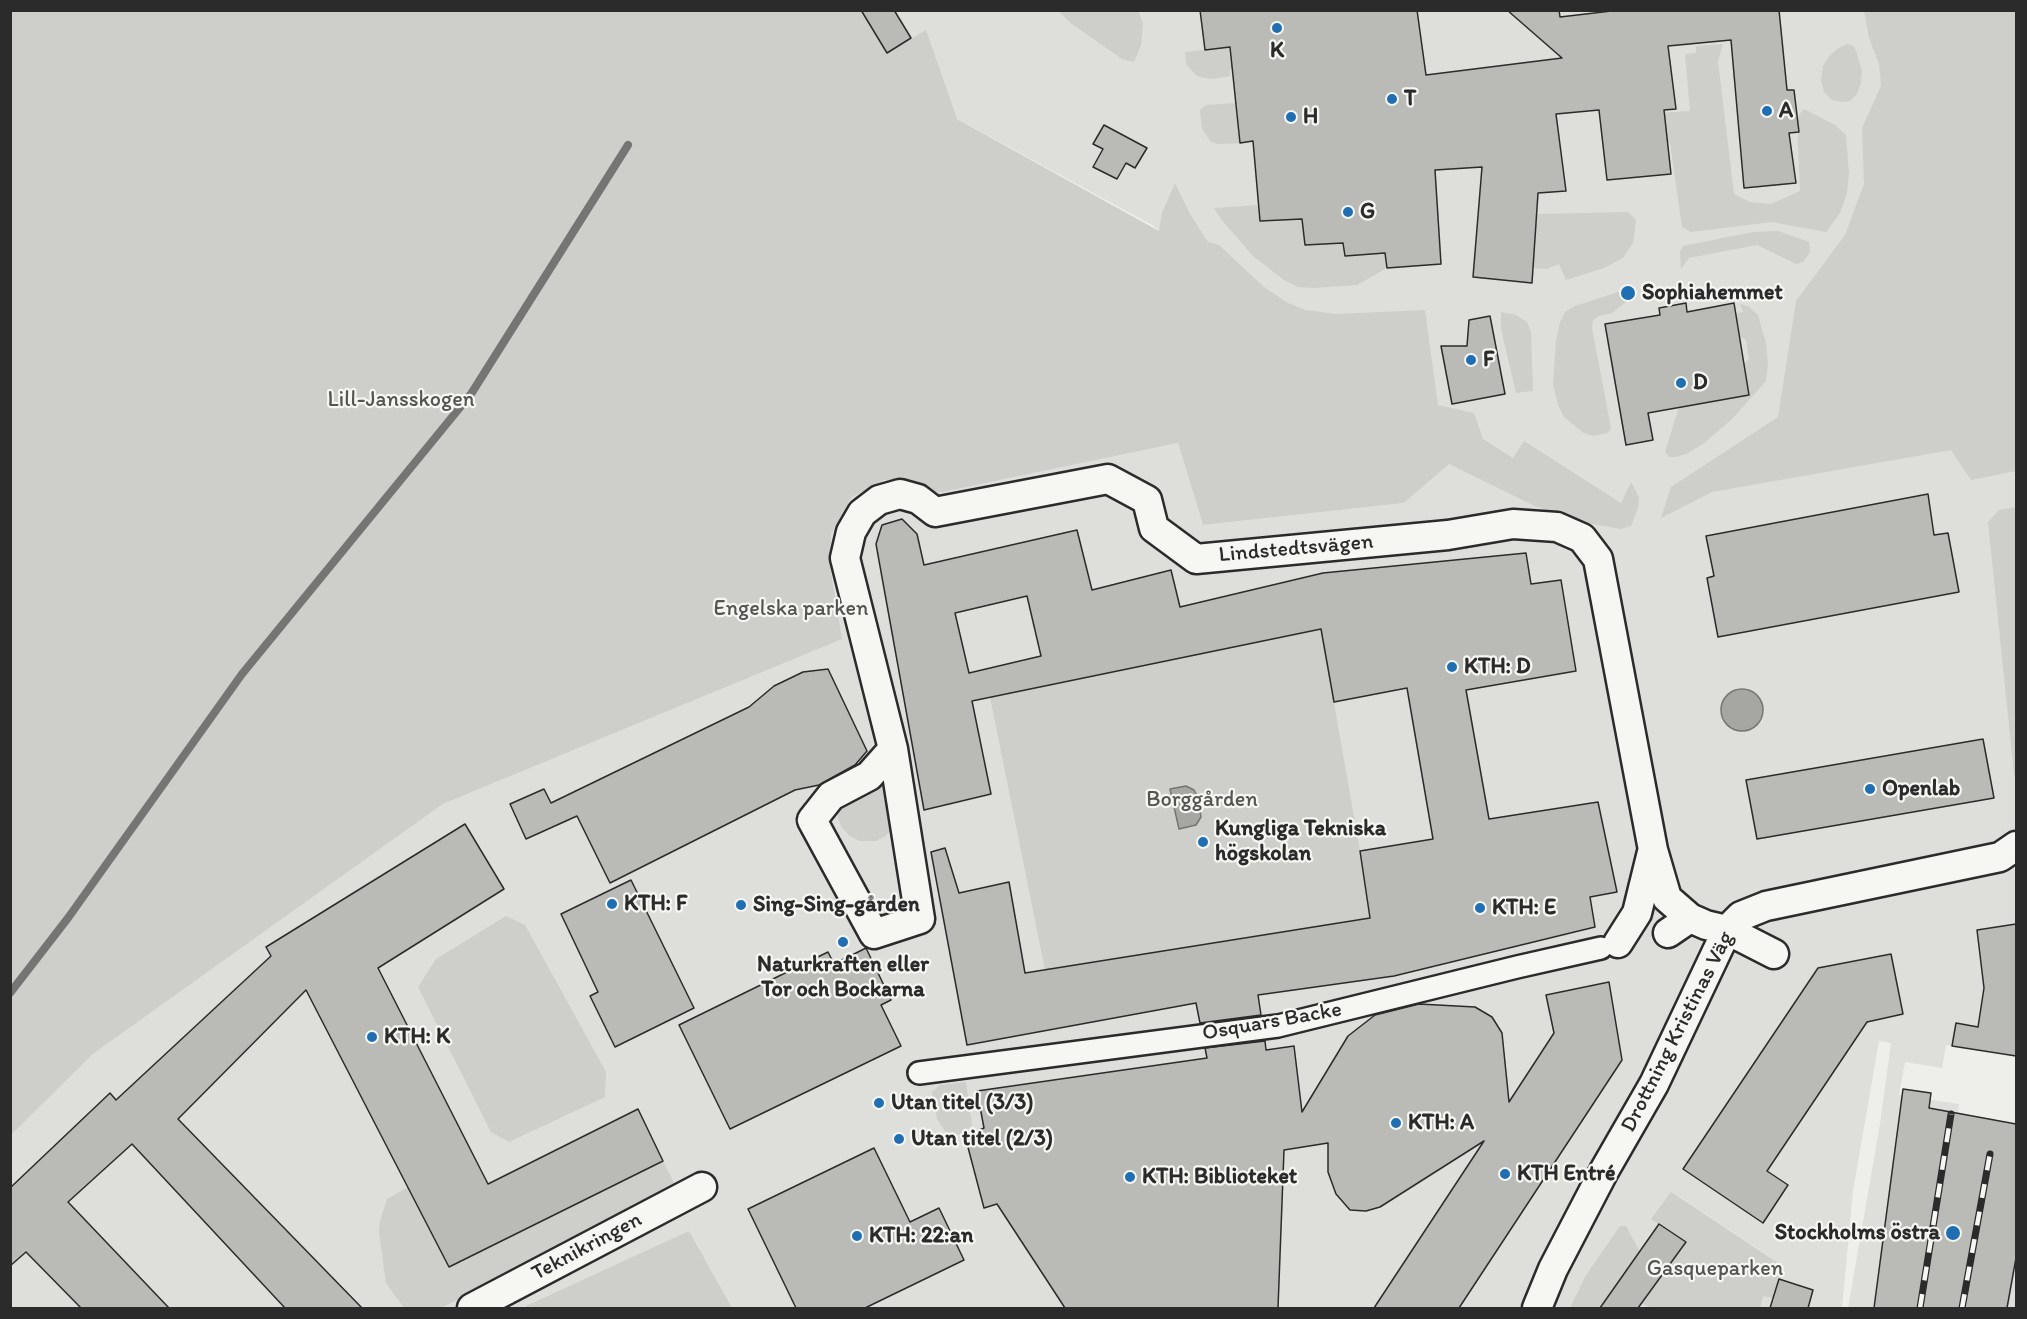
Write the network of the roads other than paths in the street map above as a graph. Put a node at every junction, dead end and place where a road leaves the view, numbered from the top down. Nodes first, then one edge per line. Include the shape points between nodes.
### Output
1 (893, 749) junction
2 (2016, 846) edge
3 (1653, 850) junction
4 (1727, 930) junction
5 (1644, 936) junction
6 (1774, 954) dead end
7 (919, 1073) dead end
8 (702, 1186) dead end
9 (472, 1308) edge
10 (1537, 1308) edge

1 - 1 street, Lindstedtsvägen via 920,919 874,934 812,820 831,796 869,776
1 - 3 street, Lindstedtsvägen via 845,558 850,532 862,513 879,500 900,494 918,499 935,512 1108,479 1147,500 1154,528 1196,559 1448,535 1513,524 1557,527 1582,538 1598,559
2 - 4 street, Drottning Kristinas Väg via 2000,857 1766,906 1741,916
3 - 5 street via 1637,913
3 - 5 street, Lindstedtsvägen via 1667,898
4 - 5 street, Lindstedtsvägen via 1706,925
4 - 6 street, Lindstedtsvägen
4 - 10 street, Drottning Kristinas Väg via 1654,1084 1604,1171
5 - 7 street, Osquars Backe via 1278,1026
8 - 9 street, Teknikringen

